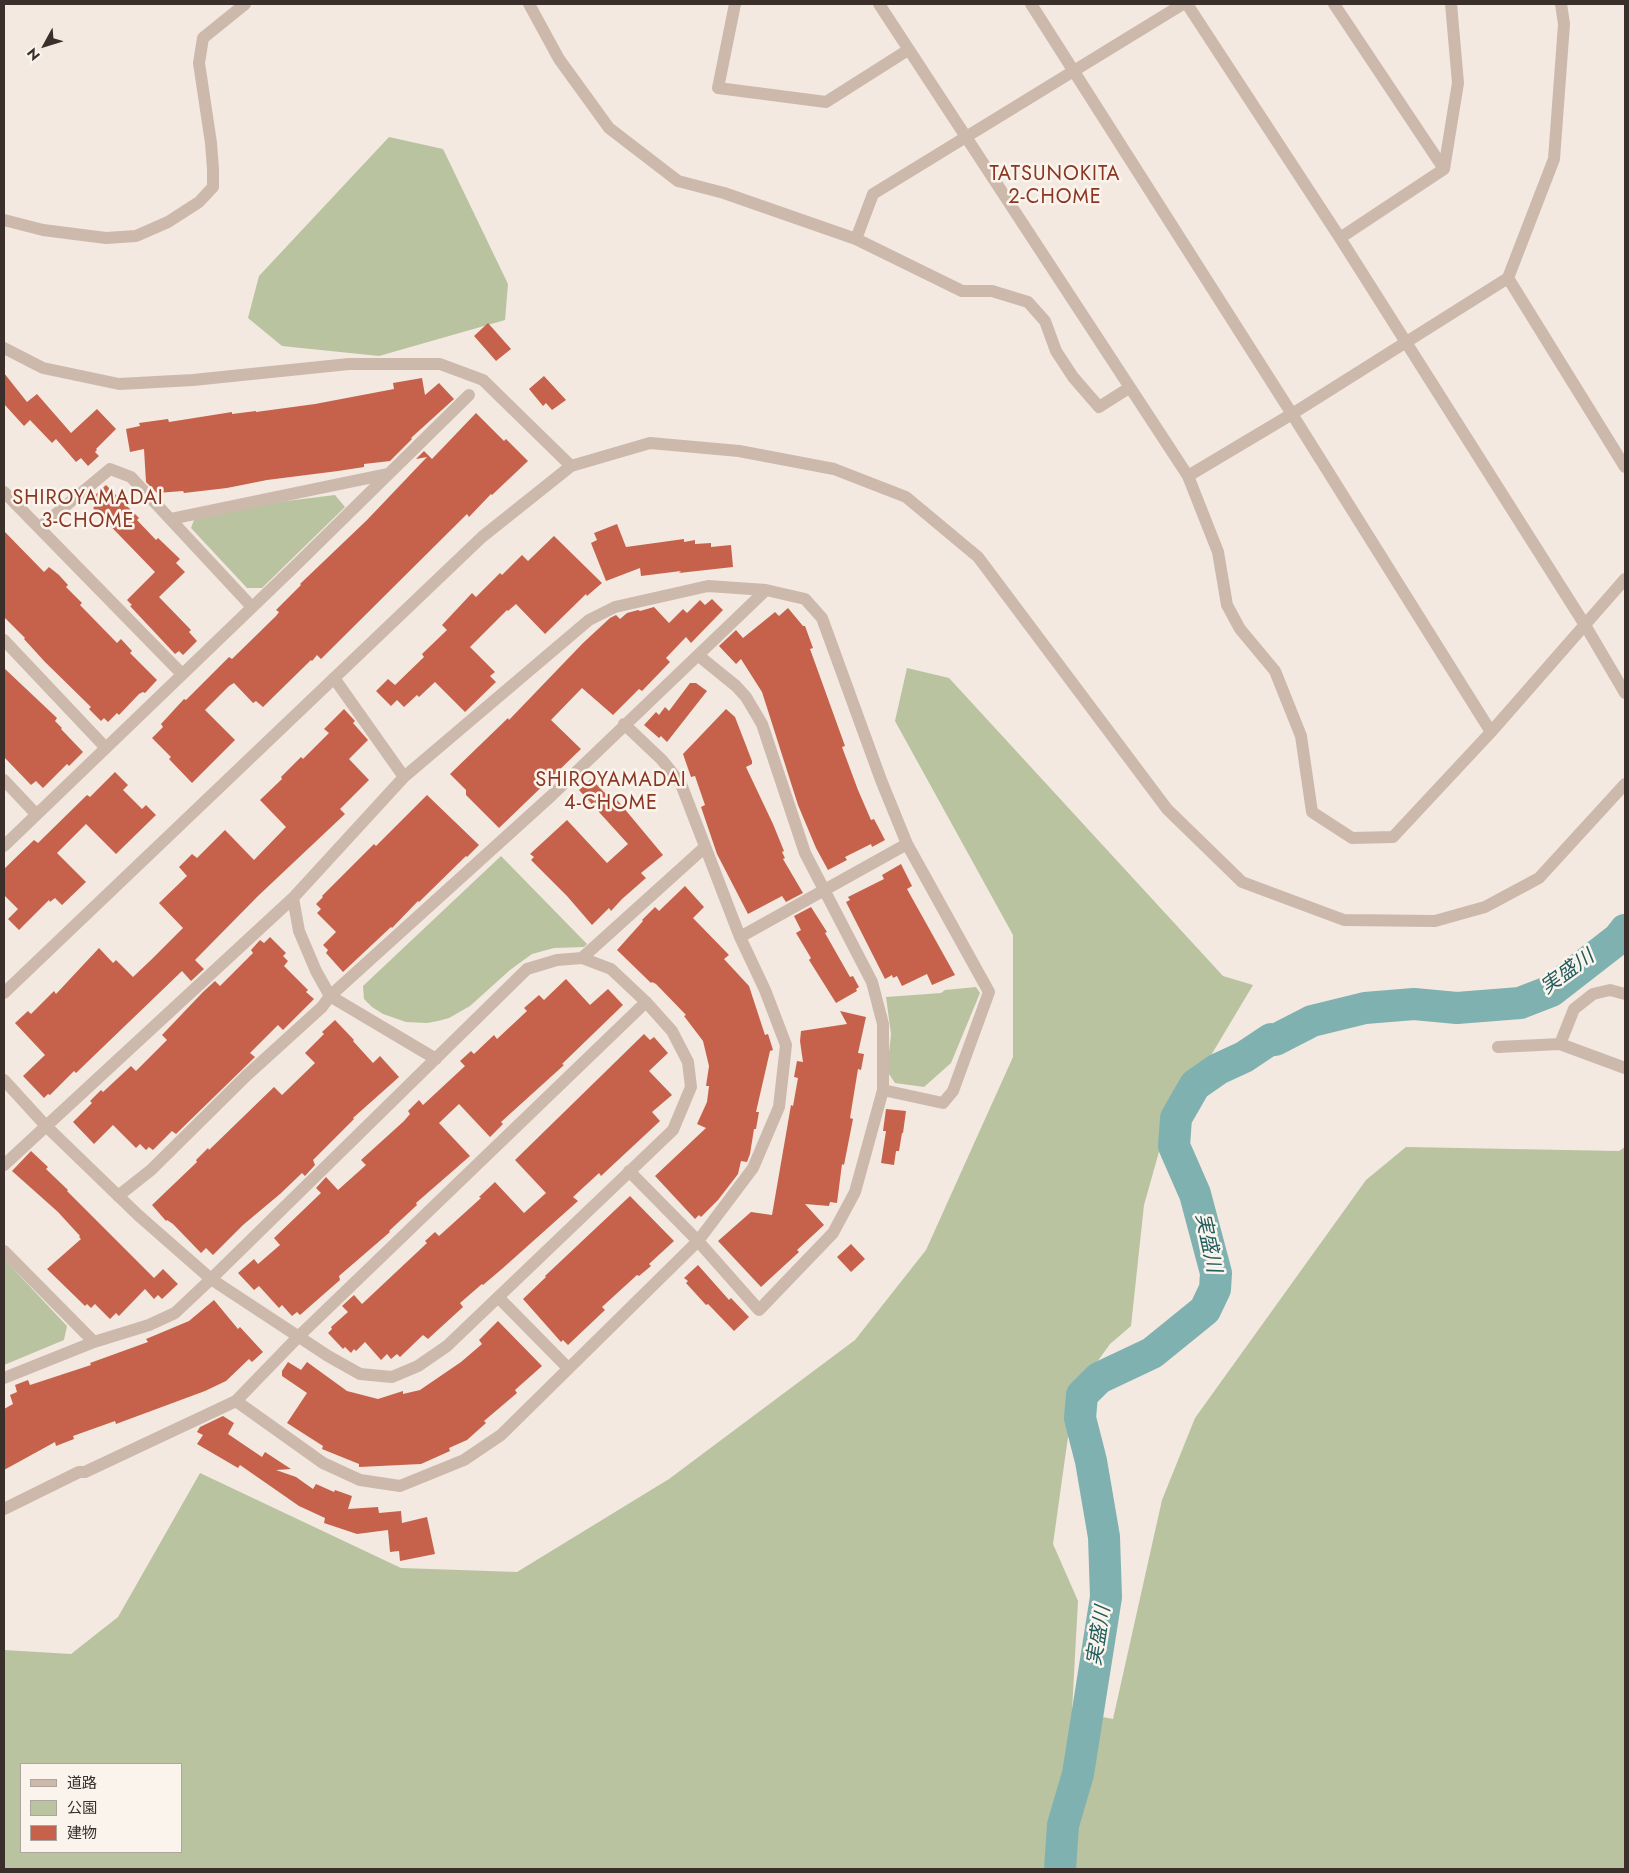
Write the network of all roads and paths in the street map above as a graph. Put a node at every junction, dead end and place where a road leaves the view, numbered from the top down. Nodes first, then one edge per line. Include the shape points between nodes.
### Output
1 (244, 4) edge
2 (529, 4) edge
3 (735, 4) edge
4 (879, 4) edge
5 (1031, 4) edge
6 (1183, 4) edge
7 (1187, 4) edge
8 (1334, 4) edge
9 (1451, 4) edge
10 (1561, 4) edge
11 (908, 50) junction
12 (1075, 72) junction
13 (966, 138) junction
14 (1444, 169) junction
15 (4, 220) edge
16 (1340, 238) junction
17 (856, 239) junction
18 (1508, 278) junction
19 (1406, 343) junction
20 (7, 354) edge
21 (1129, 388) junction
22 (468, 395) dead end
23 (1292, 414) junction
24 (572, 466) junction
25 (1625, 467) edge
26 (387, 474) junction
27 (1188, 476) junction
28 (4, 492) edge
29 (170, 519) junction
30 (39, 528) junction
31 (1625, 578) edge
32 (766, 590) junction
33 (252, 607) junction
34 (1584, 625) junction
35 (4, 640) edge
36 (699, 656) junction
37 (182, 674) junction
38 (334, 678) junction
39 (1625, 693) edge
40 (624, 724) junction
41 (1491, 732) junction
42 (106, 748) junction
43 (404, 777) junction
44 (4, 780) edge
45 (1625, 784) edge
46 (36, 814) junction
47 (907, 844) junction
48 (4, 846) edge
49 (705, 847) junction
50 (825, 890) junction
51 (293, 898) junction
52 (740, 937) junction
53 (582, 958) junction
54 (4, 993) edge
55 (1625, 994) edge
56 (330, 996) junction
57 (646, 1002) junction
58 (1560, 1044) junction
59 (1498, 1047) dead end
60 (436, 1059) junction
61 (1625, 1068) edge
62 (4, 1080) edge
63 (883, 1090) junction
64 (46, 1126) junction
65 (4, 1166) edge
66 (629, 1171) junction
67 (118, 1196) junction
68 (698, 1240) junction
69 (4, 1252) edge
70 (211, 1279) junction
71 (498, 1297) junction
72 (298, 1337) junction
73 (94, 1342) junction
74 (568, 1368) junction
75 (4, 1378) edge
76 (236, 1401) junction
77 (4, 1509) edge

1 - 15 street via 203,38 199,63 211,142 213,187 199,202 168,222 136,236 88,236 43,230
2 - 17 street via 559,59 609,128 678,181
3 - 11 street via 718,88 826,102
4 - 11 street
5 - 12 street
6 - 12 street
7 - 16 street
8 - 14 street
9 - 14 street via 1458,83
10 - 18 street via 1564,24 1554,159
11 - 13 street
12 - 13 street
12 - 23 street
13 - 17 street via 873,194
13 - 21 street
14 - 16 street
16 - 19 street
17 - 21 street via 962,291 992,291 1028,302 1045,321 1056,351 1072,377 1099,407
18 - 19 street
18 - 25 street
19 - 23 street
19 - 34 street
20 - 24 street via 43,368 119,384 349,364 440,364 483,380
21 - 27 street
22 - 26 street
23 - 27 street
23 - 41 street
24 - 38 street via 482,537
24 - 45 street via 650,442 739,451 834,469 906,497 978,557 1167,809 1242,882 1344,920 1435,921 1485,907 1539,878
26 - 29 street
26 - 33 street
27 - 41 street via 1218,552 1227,605 1240,629 1275,671 1300,736 1312,812 1352,838 1393,837
28 - 30 street
29 - 30 street via 131,477 110,468
29 - 33 street
30 - 37 street
31 - 34 street
32 - 36 street
32 - 43 street via 708,586 615,607 589,620
32 - 47 street via 805,599 822,618 880,780
33 - 37 street
34 - 39 street
34 - 41 street
35 - 42 street
36 - 40 street
36 - 50 street via 736,686 762,724 805,853
37 - 42 street
38 - 43 street
38 - 54 street
40 - 49 street via 662,760 681,784
40 - 56 street via 551,796
42 - 46 street
43 - 51 street
44 - 46 street
46 - 48 street
47 - 50 street
47 - 63 street via 989,992 953,1091 943,1102
49 - 52 street
49 - 53 street
50 - 52 street
50 - 63 street via 872,982 883,1024
51 - 56 street via 299,931
51 - 64 street
52 - 68 street via 786,1045 779,1107 752,1168
53 - 57 street via 610,969
53 - 60 street via 557,960 527,969
55 - 58 street via 1610,990 1593,994 1574,1009
56 - 60 street
56 - 67 street via 322,1008 246,1076 151,1170
57 - 66 street via 672,1031 688,1062 691,1087 673,1130
57 - 72 street
58 - 59 street
58 - 61 street
60 - 70 street
62 - 64 street
63 - 68 street via 854,1192 833,1233 759,1310
64 - 65 street
64 - 67 street
66 - 68 street
66 - 71 street
67 - 70 street
68 - 74 street
69 - 73 street
70 - 72 street
70 - 73 street via 175,1313 149,1325
71 - 72 street via 447,1346 418,1366 392,1378 360,1374
71 - 74 street
72 - 76 street
73 - 75 street
74 - 76 street via 493,1440 464,1460 400,1486 360,1480 323,1463
76 - 77 street

